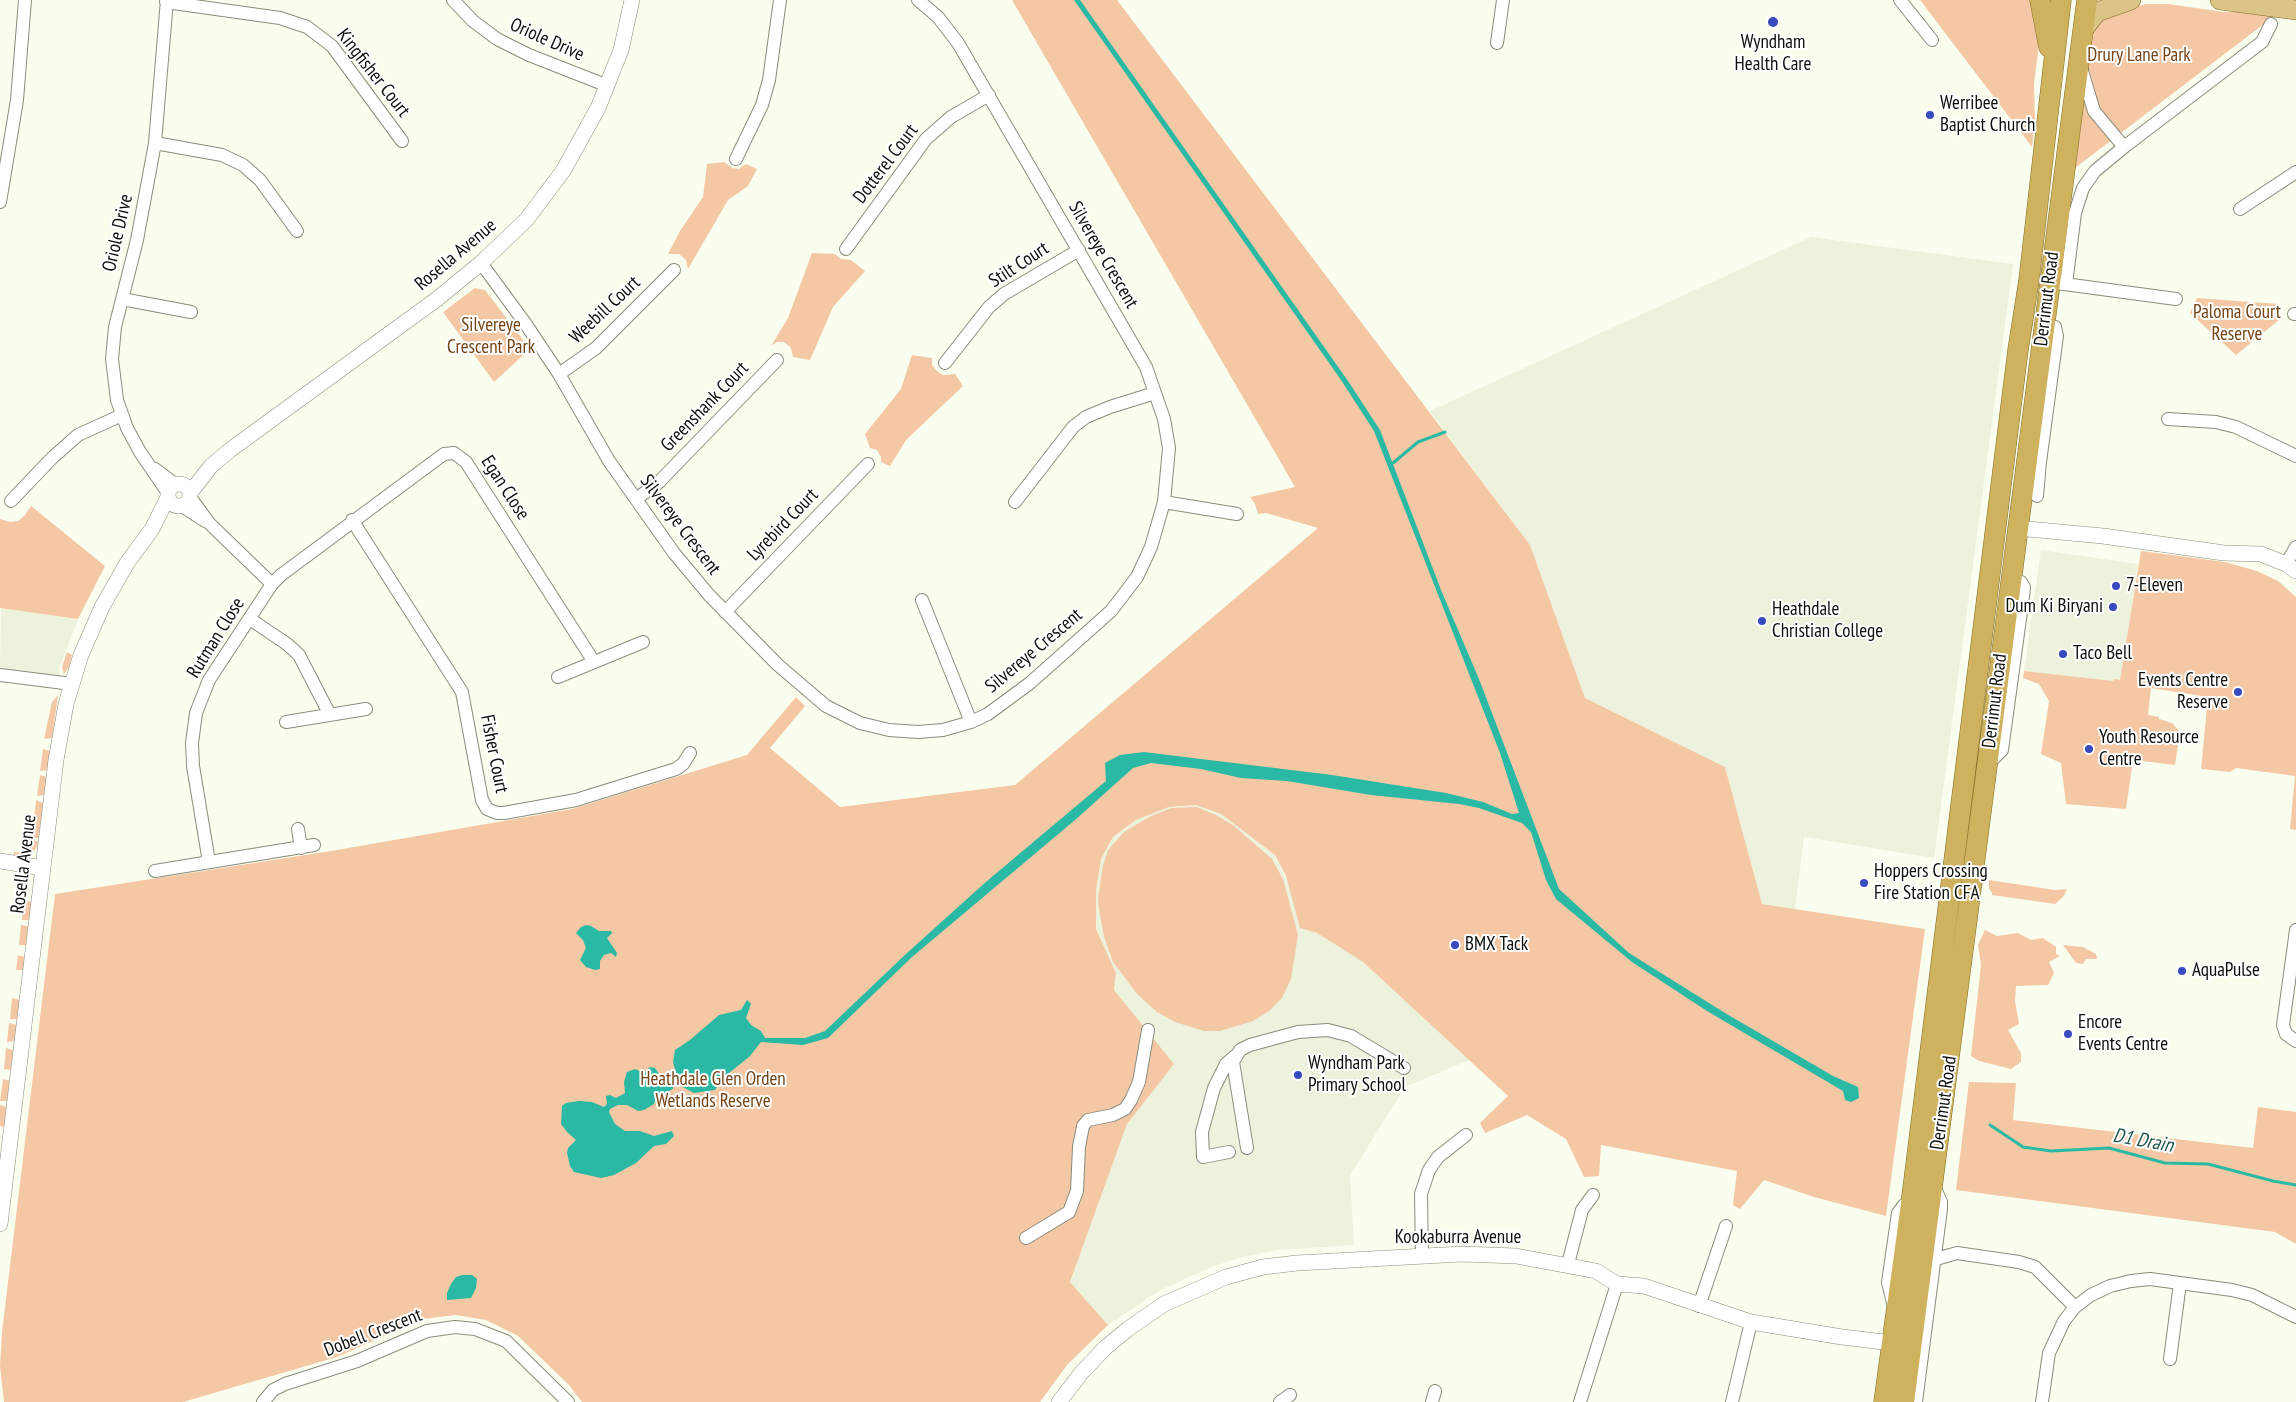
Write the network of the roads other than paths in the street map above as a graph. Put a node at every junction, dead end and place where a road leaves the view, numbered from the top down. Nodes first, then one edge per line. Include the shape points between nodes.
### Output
1 (25, 0) edge
2 (454, 0) edge
3 (632, 0) edge
4 (780, 0) edge
5 (918, 0) edge
6 (1503, 0) edge
7 (1900, 0) edge
8 (2040, 0) edge
9 (2061, 0) edge
10 (2087, 0) edge
11 (2131, 0) edge
12 (2220, 0) edge
13 (166, 1) edge
14 (2296, 10) edge
15 (2271, 24) dead end
16 (2083, 30) junction
17 (1932, 40) dead end
18 (1497, 43) dead end
19 (2079, 61) junction
20 (2053, 66) junction
21 (608, 86) junction
22 (989, 95) junction
23 (0, 126) edge
24 (14, 128) junction
25 (402, 141) dead end
26 (155, 143) junction
27 (2124, 147) junction
28 (736, 159) dead end
29 (2296, 172) edge
30 (0, 202) edge
31 (2240, 209) dead end
32 (297, 231) dead end
33 (846, 249) dead end
34 (1079, 250) junction
35 (481, 263) junction
36 (674, 270) dead end
37 (2029, 280) junction
38 (2058, 283) junction
39 (122, 298) junction
40 (2176, 299) dead end
41 (191, 312) dead end
42 (2044, 325) junction
43 (2018, 350) junction
44 (778, 360) dead end
45 (945, 363) dead end
46 (559, 374) junction
47 (1155, 394) junction
48 (122, 414) junction
49 (2168, 420) dead end
50 (2296, 456) edge
51 (868, 464) dead end
52 (2033, 464) junction
53 (179, 495) junction
54 (2037, 496) dead end
55 (636, 499) junction
56 (11, 501) dead end
57 (1015, 502) dead end
58 (1164, 502) junction
59 (1237, 514) dead end
60 (352, 520) junction
61 (1997, 523) junction
62 (2018, 524) junction
63 (2296, 547) edge
64 (2288, 569) edge
65 (2011, 580) junction
66 (2296, 583) edge
67 (272, 584) junction
68 (922, 600) dead end
69 (725, 612) junction
70 (1985, 612) junction
71 (250, 619) junction
72 (643, 642) dead end
73 (594, 662) junction
74 (0, 675) edge
75 (558, 677) dead end
76 (72, 684) junction
77 (366, 709) dead end
78 (330, 715) junction
79 (286, 722) dead end
80 (971, 722) junction
81 (690, 753) dead end
82 (298, 829) dead end
83 (314, 845) dead end
84 (301, 848) junction
85 (0, 861) edge
86 (208, 862) junction
87 (43, 868) junction
88 (155, 871) dead end
89 (1948, 906) junction
90 (1969, 908) junction
91 (2296, 930) edge
92 (1148, 1030) dead end
93 (2296, 1041) edge
94 (1235, 1056) junction
95 (1404, 1068) dead end
96 (1466, 1135) dead end
97 (1247, 1148) dead end
98 (1230, 1152) dead end
99 (1933, 1184) junction
100 (1593, 1195) dead end
101 (0, 1224) edge
102 (1726, 1226) dead end
103 (1026, 1238) dead end
104 (1422, 1256) junction
105 (1936, 1259) junction
106 (1568, 1264) junction
107 (2180, 1283) junction
108 (1617, 1284) junction
109 (1699, 1306) junction
110 (2075, 1308) junction
111 (2296, 1316) edge
112 (1751, 1322) junction
113 (1902, 1344) junction
114 (2170, 1359) dead end
115 (1881, 1399) edge
116 (263, 1402) edge
117 (568, 1402) edge
118 (1059, 1402) edge
119 (1580, 1402) edge
120 (1732, 1402) edge
121 (1904, 1402) edge
122 (1916, 1402) edge
123 (2042, 1402) edge

1 - 24 street
2 - 21 street, Oriole Drive via 478,25 504,43
3 - 21 street, Rosella Avenue via 621,50
4 - 28 street via 762,104
5 - 22 street, Silvereye Crescent via 950,31
6 - 18 street
7 - 17 street
8 - 20 highway
9 - 20 highway, Derrimut Road
10 - 16 highway, Derrimut Road
11 - 16 main road via 2097,12
12 - 14 main road
13 - 25 street, Kingfisher Court via 280,18 307,27 336,51
13 - 26 street, Oriole Drive
15 - 27 street via 2262,42
16 - 19 highway, Derrimut Road
19 - 27 street via 2094,111
19 - 38 highway, Derrimut Road
20 - 37 highway, Derrimut Road
21 - 35 street, Rosella Avenue via 579,145 547,194 521,225
22 - 33 street, Dotterel Court via 951,117 926,139
22 - 34 street, Silvereye Crescent
23 - 24 street
24 - 30 street
26 - 32 street via 222,155 243,165 260,180
26 - 39 street, Oriole Drive via 137,240
27 - 38 street via 2082,188
29 - 31 street
34 - 45 street, Stilt Court via 1004,294 989,307
34 - 47 street, Silvereye Crescent via 1146,367
35 - 46 street, Silvereye Crescent
35 - 53 street, Rosella Avenue via 437,299 230,450
36 - 46 street, Weebill Court via 596,348
37 - 38 highway
37 - 43 highway, Derrimut Road
38 - 40 street
38 - 42 highway, Derrimut Road
39 - 41 street
39 - 48 street, Oriole Drive via 112,348 115,388
42 - 43 highway via 2032,328
42 - 52 highway, Derrimut Road
43 - 61 highway, Derrimut Road
44 - 55 street, Greenshank Court via 659,482
46 - 55 street, Silvereye Crescent via 609,461
47 - 57 street via 1110,407 1086,417 1073,427
47 - 58 street, Silvereye Crescent via 1164,419 1168,448
48 - 53 street, Oriole Drive via 149,464
48 - 56 street via 78,435
49 - 50 street via 2236,426
51 - 69 street, Lyrebird Court
52 - 54 street
52 - 62 highway, Derrimut Road
53 - 67 street, Oriole Drive
53 - 76 street, Rosella Avenue via 127,563 102,607
55 - 69 street, Silvereye Crescent via 674,554
58 - 59 street
58 - 80 street, Silvereye Crescent via 1151,547 1137,577 1111,611 1000,706
60 - 67 street, Egan Close
60 - 73 street, Egan Close via 444,454 458,454
60 - 81 street, Fisher Court via 462,692 482,800 487,809 504,813 576,800 676,770
61 - 62 highway
61 - 70 highway, Derrimut Road
62 - 64 street via 2224,553 2261,554
62 - 65 highway, Derrimut Road
63 - 64 street
64 - 66 street
65 - 70 highway via 1997,586
65 - 90 highway, Derrimut Road
67 - 71 street, Rutman Close
68 - 80 street
69 - 80 street, Silvereye Crescent via 778,665 826,706 844,716 889,730 918,732 943,730
70 - 89 highway, Derrimut Road
71 - 78 street via 299,656
71 - 86 street, Rutman Close via 204,689 193,729 193,766
72 - 73 street
73 - 75 street
74 - 76 street
76 - 87 street, Rosella Avenue via 59,743
77 - 78 street
78 - 79 street
82 - 84 street
83 - 84 street
84 - 86 street
85 - 87 street
86 - 88 street
87 - 101 street, Rosella Avenue
89 - 90 highway
89 - 113 highway, Derrimut Road via 1896,1313
90 - 99 highway, Derrimut Road
91 - 93 street via 2283,1025 2286,1034
92 - 103 street via 1139,1082 1125,1109 1088,1120 1083,1126 1077,1191 1069,1212
94 - 95 street via 1240,1050 1260,1042 1298,1032 1328,1030 1351,1036
94 - 97 street via 1234,1071
94 - 98 street via 1226,1064 1214,1088 1202,1132 1203,1157
96 - 104 street via 1438,1157 1429,1170 1421,1194
99 - 105 street via 1941,1202
99 - 113 highway, Derrimut Road
100 - 106 street via 1582,1210
102 - 109 street
104 - 106 street, Kookaburra Avenue via 1516,1256
104 - 118 street, Kookaburra Avenue via 1263,1267 1197,1288 1164,1304 1128,1328 1082,1372
105 - 110 street via 1957,1253 2019,1262 2035,1268
105 - 122 street
106 - 108 street, Kookaburra Avenue via 1596,1271
107 - 110 street via 2131,1280 2091,1295
107 - 111 street via 2252,1294
107 - 114 street
108 - 109 street, Kookaburra Avenue via 1644,1286
108 - 119 street
109 - 112 street, Kookaburra Avenue
110 - 123 street via 2064,1321 2049,1353
112 - 113 street, Kookaburra Avenue
112 - 120 street
113 - 115 highway, Derrimut Road
113 - 121 highway, Derrimut Road
116 - 117 street, Dobell Crescent via 278,1387 357,1362 427,1331 455,1327 475,1328 506,1342

